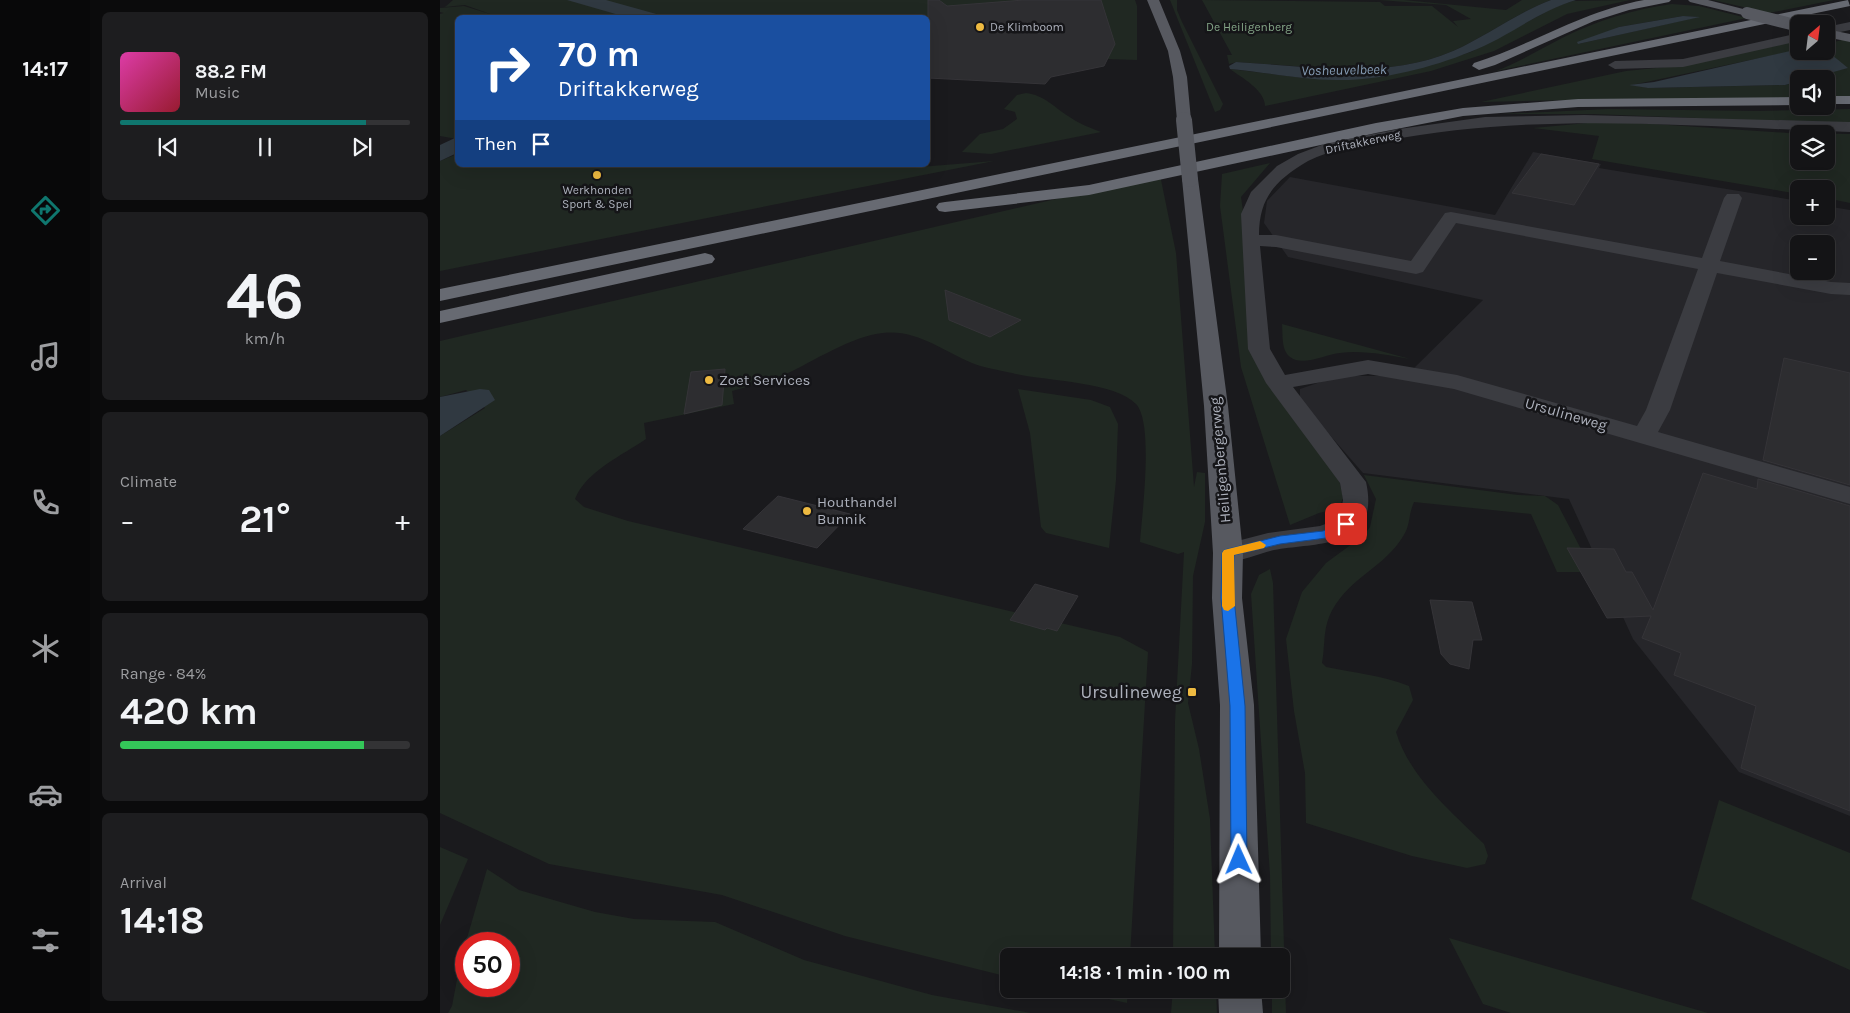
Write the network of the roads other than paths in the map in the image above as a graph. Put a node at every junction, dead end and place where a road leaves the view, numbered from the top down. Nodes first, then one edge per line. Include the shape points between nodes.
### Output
1 (1153, 0) edge
2 (1666, 0) edge
3 (1694, 0) edge
4 (1850, 3) edge
5 (1850, 14) edge
6 (1835, 17) edge
7 (1790, 24) edge
8 (1850, 26) edge
9 (1790, 28) edge
10 (1835, 30) edge
11 (1835, 34) edge
12 (1850, 38) edge
13 (1790, 39) edge
14 (1615, 65) junction
15 (1835, 100) edge
16 (1850, 100) edge
17 (1790, 101) edge
18 (1850, 127) edge
19 (1733, 198) dead end
20 (945, 207) junction
21 (778, 225) junction
22 (1250, 240) junction
23 (1709, 265) junction
24 (1850, 289) edge
25 (440, 294) edge
26 (440, 317) edge
27 (1278, 383) junction
28 (1642, 436) junction
29 (1850, 496) edge
30 (1228, 553) junction
31 (1240, 948) edge
32 (1240, 998) edge
33 (1241, 1013) edge

1 - 30 main road, Heiligenbergerweg, bridge via 1174,51 1180,77 1216,406
2 - 21 highway via 1606,13 1496,61 1440,77 879,194
3 - 7 main road, bridge
4 - 21 highway
5 - 6 highway
8 - 10 street
9 - 14 highway
11 - 12 main road
13 - 14 street via 1683,63
14 - 20 highway
15 - 16 highway
17 - 20 highway via 1578,103 1463,112 1089,190
18 - 22 street, Driftakkerweg via 1522,120 1444,127 1361,140 1314,153 1270,180 1260,192 1250,214
19 - 23 street
20 - 26 highway
21 - 25 highway
22 - 23 street via 1276,241 1416,268 1451,217
22 - 27 street, Driftakkerweg via 1259,349
23 - 24 street
23 - 28 street via 1658,410
27 - 28 street, Ursulineweg via 1368,367 1457,382
27 - 30 street, Driftakkerweg via 1353,482 1357,508 1346,524 1326,535 1280,540
28 - 29 street, Ursulineweg
30 - 31 main road, Heiligenbergerweg via 1227,598 1238,706
32 - 33 main road

